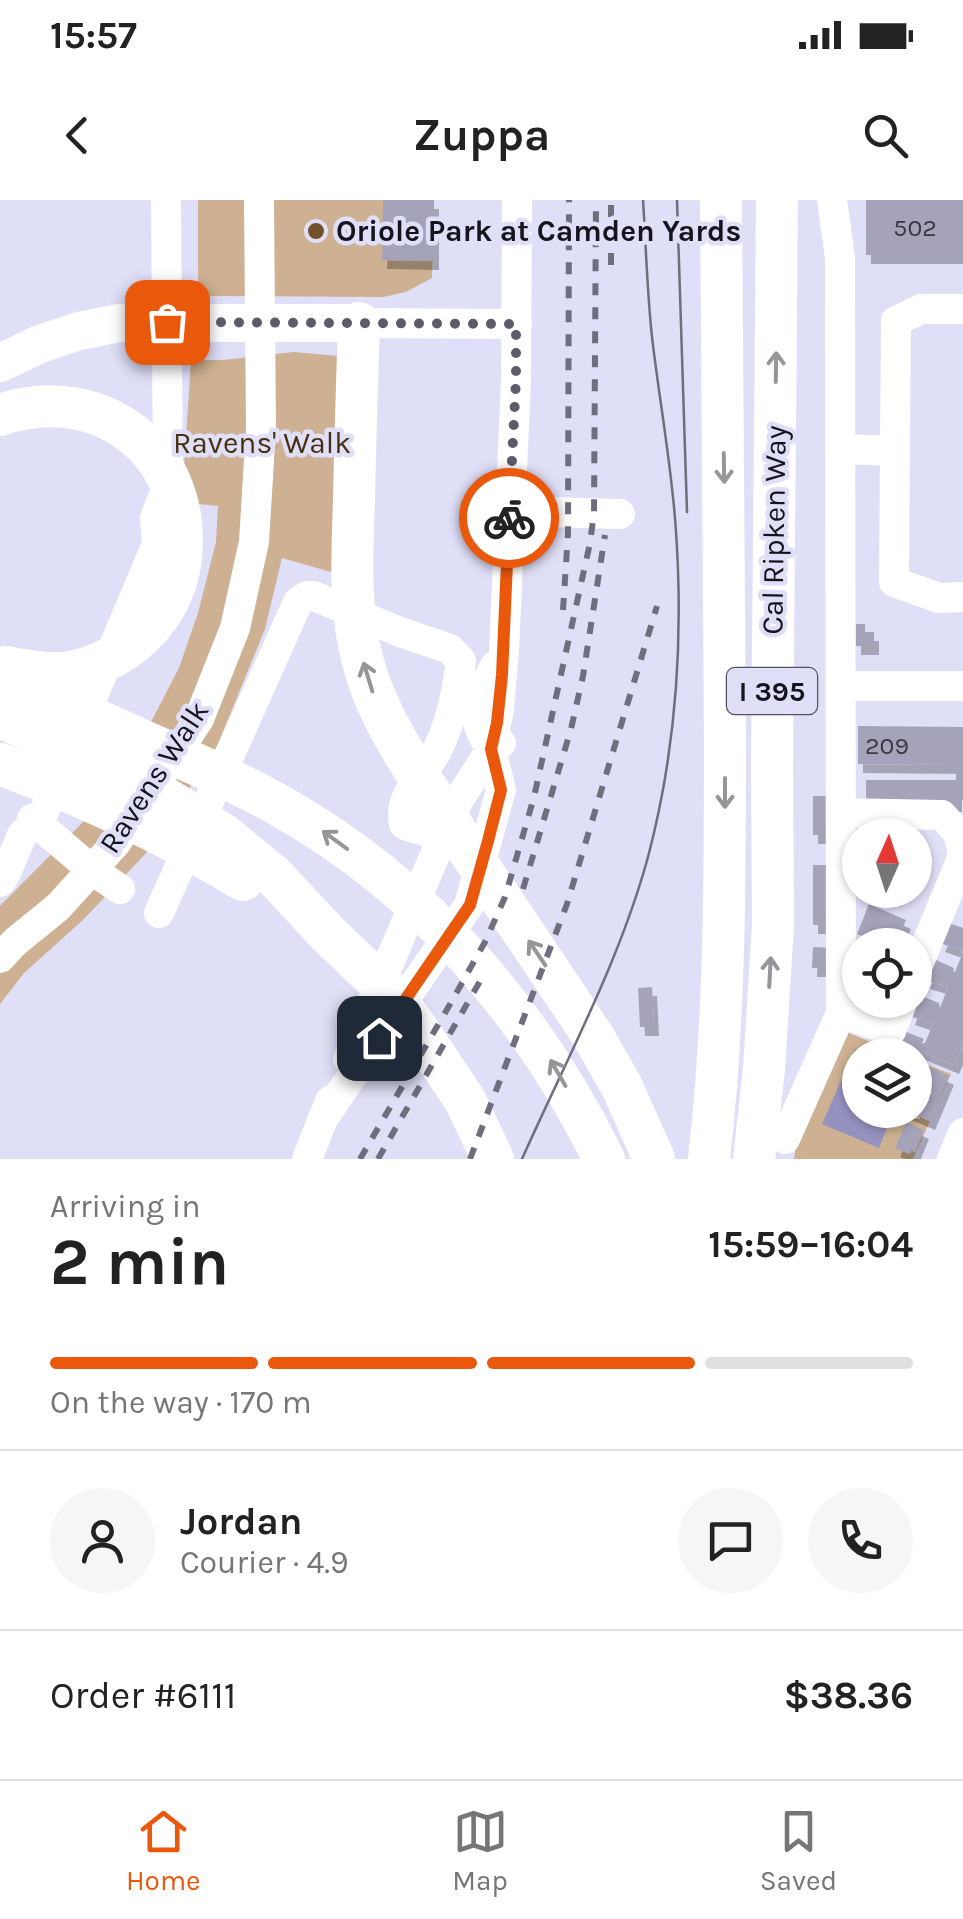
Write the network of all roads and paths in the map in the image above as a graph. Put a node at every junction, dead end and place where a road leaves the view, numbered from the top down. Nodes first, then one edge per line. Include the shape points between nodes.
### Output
1 (166, 200) edge
2 (260, 200) edge
3 (517, 200) edge
4 (720, 200) edge
5 (777, 200) edge
6 (832, 200) edge
7 (963, 309) edge
8 (167, 322) junction
9 (260, 323) junction
10 (358, 324) junction
11 (516, 324) junction
12 (0, 363) edge
13 (0, 415) edge
14 (840, 450) junction
15 (894, 451) junction
16 (510, 511) junction
17 (620, 514) dead end
18 (963, 598) edge
19 (0, 666) edge
20 (0, 677) edge
21 (841, 686) junction
22 (963, 686) edge
23 (0, 717) edge
24 (491, 749) junction
25 (0, 764) edge
26 (842, 813) junction
27 (33, 821) junction
28 (448, 828) junction
29 (963, 855) edge
30 (92, 870) junction
31 (0, 882) edge
32 (120, 889) dead end
33 (159, 912) dead end
34 (932, 931) edge
35 (328, 934) junction
36 (0, 958) edge
37 (840, 1012) joint
38 (856, 1018) edge
39 (896, 1018) edge
40 (322, 1120) junction
41 (963, 1133) edge
42 (770, 1149) edge
43 (307, 1159) edge
44 (493, 1159) edge
45 (604, 1159) edge
46 (654, 1159) edge
47 (709, 1159) edge
48 (952, 1159) edge

1 - 8 street
2 - 9 street, Ravens Walk
3 - 11 street
4 -> 47 highway, Cal Ripken Way / I 395 via 725,920
42 -> 5 highway, Cal Ripken Way / I 395 via 764,1070 773,926
6 - 14 street via 840,258
7 - 15 street via 921,310 896,321
8 - 9 main road
8 - 12 main road via 78,331
8 - 27 street via 168,484 155,518 158,544 44,812
9 - 10 main road
9 - 30 street, Ravens Walk via 254,542 235,628 199,719
10 - 11 street
46 -> 10 highway via 593,1036 390,731 373,695 355,621 352,547
11 - 16 street
13 - 19 highway via 61,405 125,429 164,468 182,521 177,577 166,605 134,643 87,668 60,673
14 - 15 street
14 - 21 street
15 - 18 street via 894,582 939,598
16 - 17 street
16 - 24 street via 504,650
45 -> 20 highway via 517,1014 431,917 368,864 244,786
21 - 22 street
21 - 26 street
23 - 35 highway via 124,772 224,835
24 - 28 street
24 - 40 street via 501,790 470,905
25 - 35 highway via 149,827
26 - 29 street via 942,815 958,833
26 - 37 street
27 - 30 street
27 - 31 street
28 - 33 street via 407,826 401,812 440,746 461,660 450,649 306,596
28 - 40 street
29 - 34 street
30 - 32 street
30 - 36 street, Ravens Walk
35 - 44 highway via 414,1024 465,1100
37 - 42 street
38 - 39 street via 891,1031
40 - 43 street
41 - 48 street

